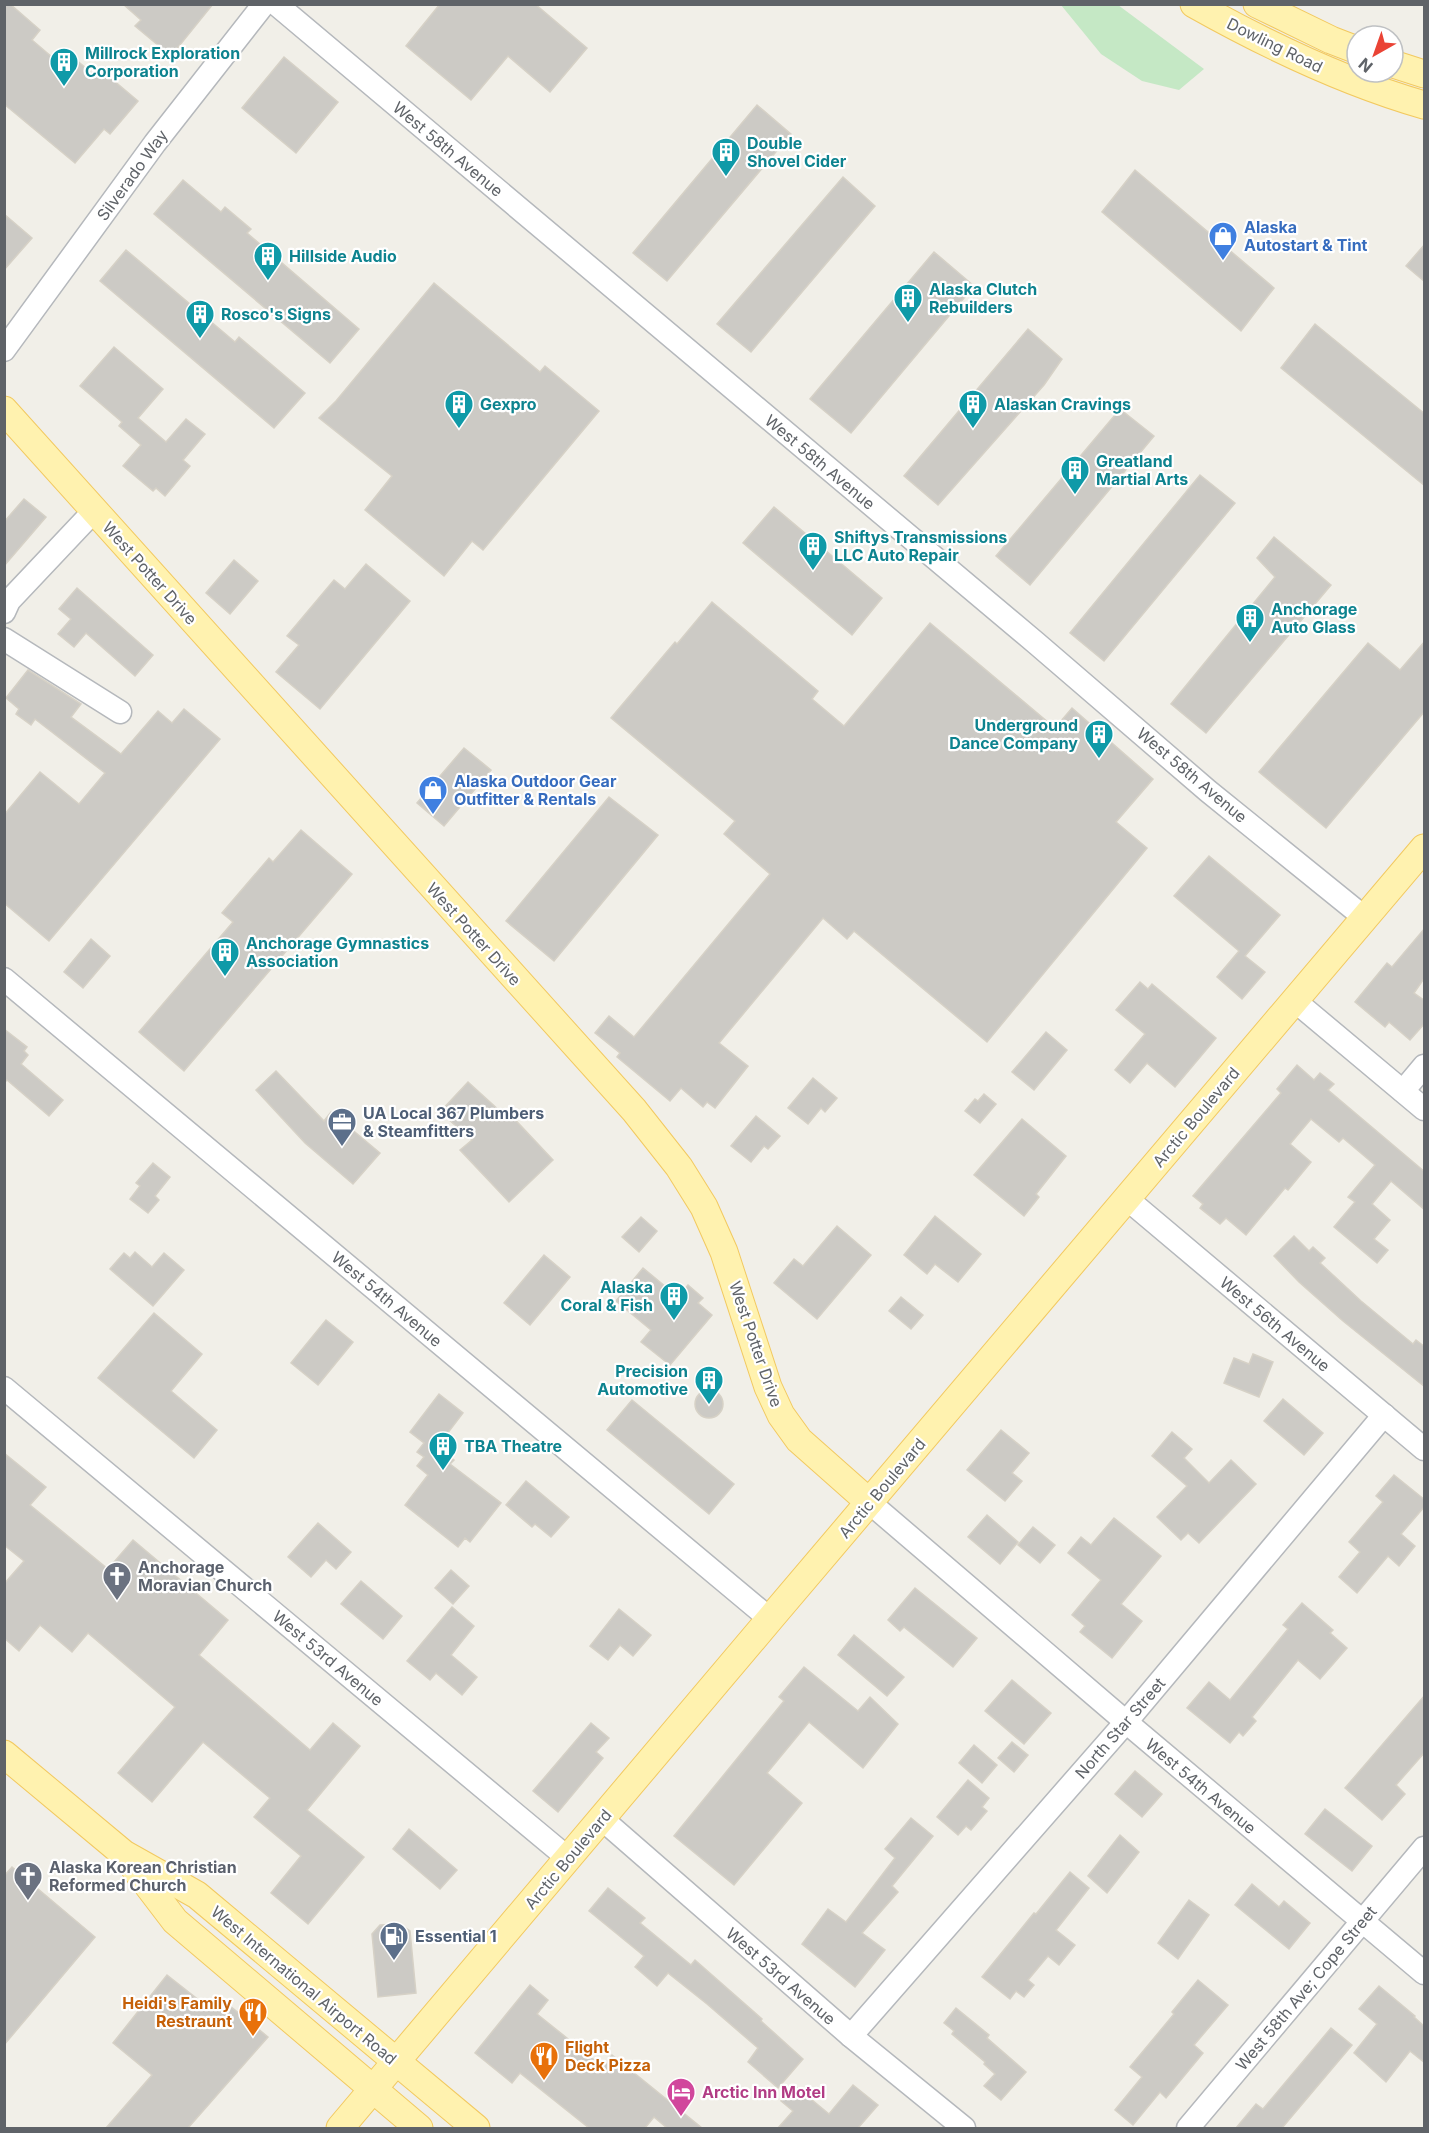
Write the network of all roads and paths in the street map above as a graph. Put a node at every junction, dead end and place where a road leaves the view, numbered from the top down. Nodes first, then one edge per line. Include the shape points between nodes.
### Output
1 (264, 4) edge
2 (276, 4) edge
3 (1194, 4) edge
4 (1257, 4) edge
5 (1345, 45) edge
6 (1405, 68) edge
7 (1425, 74) edge
8 (1425, 105) edge
9 (4, 350) edge
10 (4, 410) edge
11 (94, 511) junction
12 (4, 612) edge
13 (4, 639) edge
14 (120, 712) dead end
15 (1425, 848) edge
16 (1365, 918) junction
17 (4, 979) edge
18 (1295, 1001) junction
19 (1425, 1066) edge
20 (1403, 1091) junction
21 (1425, 1109) edge
22 (1126, 1198) junction
23 (4, 1388) edge
24 (1384, 1415) junction
25 (1425, 1449) edge
26 (869, 1502) junction
27 (770, 1619) junction
28 (1126, 1722) junction
29 (4, 1754) edge
30 (602, 1820) junction
31 (1425, 1848) edge
32 (124, 1854) junction
33 (569, 1858) junction
34 (1363, 1922) junction
35 (1425, 1973) edge
36 (851, 2036) junction
37 (397, 2062) junction
38 (374, 2089) junction
39 (340, 2128) edge
40 (419, 2128) edge
41 (476, 2128) edge
42 (964, 2128) edge
43 (1188, 2128) edge

1 - 9 street, Silverado Way via 155,143
2 - 16 street, West 58th Avenue via 1208,791
3 - 8 main road, Dowling Road via 1275,47
4 - 5 main road, Dowling Road
6 - 7 main road
10 - 11 main road, West Potter Drive
11 - 12 street via 9,601
11 - 26 main road, West Potter Drive via 634,1110 671,1157 704,1207 724,1252 768,1387 781,1415 800,1440
13 - 14 street
15 - 16 main road, Arctic Boulevard
16 - 18 main road, Arctic Boulevard
17 - 27 street, West 54th Avenue
18 - 20 street
18 - 22 main road, Arctic Boulevard
19 - 20 street
20 - 21 street
22 - 24 street, West 56th Avenue
22 - 26 main road, Arctic Boulevard
23 - 33 street, West 53rd Avenue
24 - 25 street, West 56th Avenue
24 - 28 street, North Star Street
26 - 27 main road, Arctic Boulevard
26 - 28 street, West 54th Avenue
27 - 30 main road, Arctic Boulevard
28 - 34 street, West 54th Avenue
28 - 36 street, North Star Street
29 - 32 main road, West International Airport Road
30 - 33 main road, Arctic Boulevard
30 - 36 street, West 53rd Avenue
31 - 34 street, West 58th Ave; Cope Street
32 - 37 main road, West International Airport Road via 198,1895
32 - 38 main road, West International Airport Road via 175,1921
33 - 37 main road, Arctic Boulevard
34 - 35 street, West 54th Avenue
34 - 43 street, West 58th Ave; Cope Street
36 - 42 street, West 53rd Avenue
37 - 38 main road, Arctic Boulevard
37 - 41 main road, West International Airport Road
38 - 39 main road, Arctic Boulevard
38 - 40 main road, West International Airport Road

